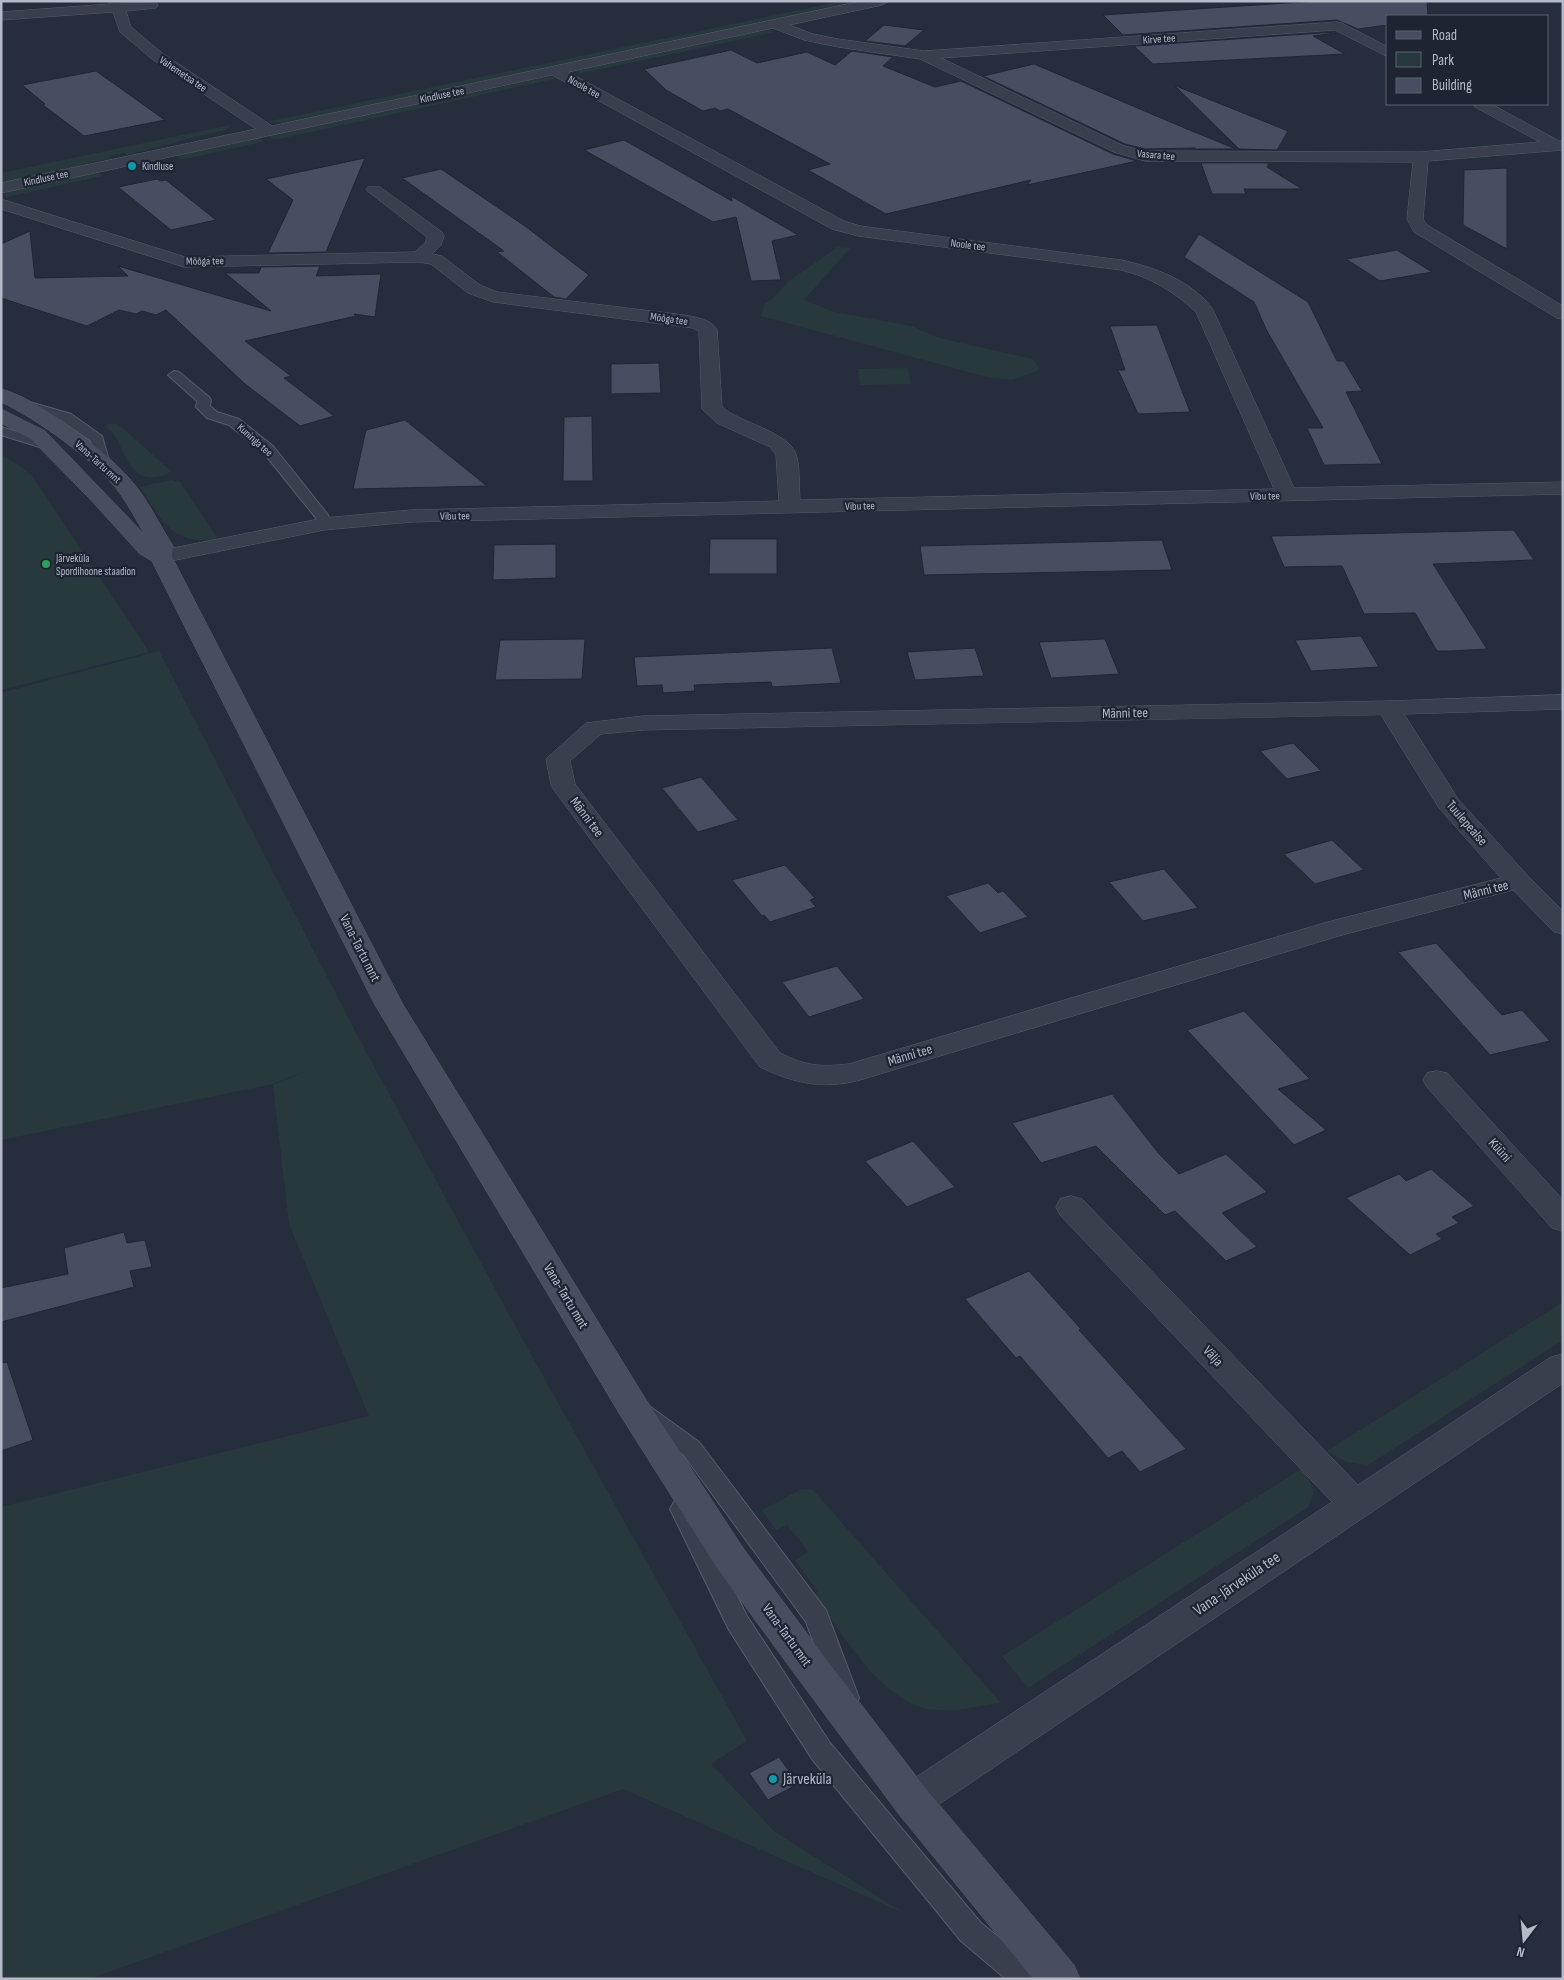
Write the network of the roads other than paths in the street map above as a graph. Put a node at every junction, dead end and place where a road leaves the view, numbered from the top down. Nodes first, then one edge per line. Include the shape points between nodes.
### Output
1 (882, 1) edge
2 (116, 4) edge
3 (151, 5) dead end
4 (1, 16) edge
5 (774, 24) junction
6 (1386, 52) edge
7 (923, 55) junction
8 (554, 70) junction
9 (1482, 105) edge
10 (268, 131) junction
11 (1560, 145) edge
12 (1421, 157) junction
13 (1, 188) edge
14 (374, 190) dead end
15 (1, 204) edge
16 (418, 257) junction
17 (1563, 314) edge
18 (174, 375) dead end
19 (1, 395) edge
20 (1, 415) edge
21 (1, 431) edge
22 (49, 446) junction
23 (1563, 488) edge
24 (1286, 495) junction
25 (790, 508) junction
26 (324, 524) junction
27 (161, 557) junction
28 (1563, 702) edge
29 (1388, 708) junction
30 (1518, 881) junction
31 (1563, 926) edge
32 (1437, 1080) dead end
33 (1071, 1207) dead end
34 (1563, 1220) edge
35 (1563, 1366) edge
36 (631, 1404) junction
37 (1356, 1505) junction
38 (912, 1801) junction
39 (1028, 1979) edge
40 (1059, 1979) edge

1 - 5 street, Kindluse tee
2 - 3 street
2 - 4 street
2 - 10 street, Vahemetsa tee via 125,29 133,36 157,56
5 - 7 street, Vasara tee via 809,37
5 - 8 street, Kindluse tee
6 - 7 street, Kirve tee via 1337,26
7 - 12 street, Vasara tee via 1133,154 1162,158
8 - 10 street, Kindluse tee
8 - 24 street, Noole tee via 838,225 858,231 1122,265 1156,274 1204,310
9 - 11 street
10 - 13 street, Kindluse tee
11 - 12 street, Vasara tee
12 - 17 street via 1415,219 1420,228
14 - 16 street via 436,236 433,245
15 - 16 street, Mõõga tee via 184,262
16 - 25 street, Mõõga tee via 436,260 474,288 493,297 684,320 708,329 712,409 724,419 777,443 786,454
18 - 26 lane, Kuninga tee via 204,400 203,407 212,415 234,422 268,449
19 - 27 street, Vana-Tartu mnt via 57,426 127,488 162,546
20 - 22 street, Vana-Tartu mnt via 38,435
21 - 22 lane
22 - 27 street, Vana-Tartu mnt via 146,549
23 - 24 street, Vibu tee
24 - 25 street, Vibu tee
25 - 26 street, Vibu tee via 411,516
26 - 27 street, Vibu tee
27 - 36 street, Vana-Tartu mnt via 388,1003
28 - 29 street, Männi tee
29 - 30 street, Tuulepealse via 1448,803
29 - 30 street, Männi tee via 643,723 594,728 558,759 563,785 770,1060 795,1072 824,1076 850,1073 1333,929
30 - 31 street, Tuulepealse
32 - 34 street, Küüni
33 - 37 street, Välja
35 - 37 street, Vana-Järveküla tee
36 - 38 street, Vana-Tartu mnt via 730,1558
36 - 39 lane via 738,1623 820,1751 971,1932
37 - 38 street, Vana-Järveküla tee
38 - 40 street, Vana-Tartu mnt

